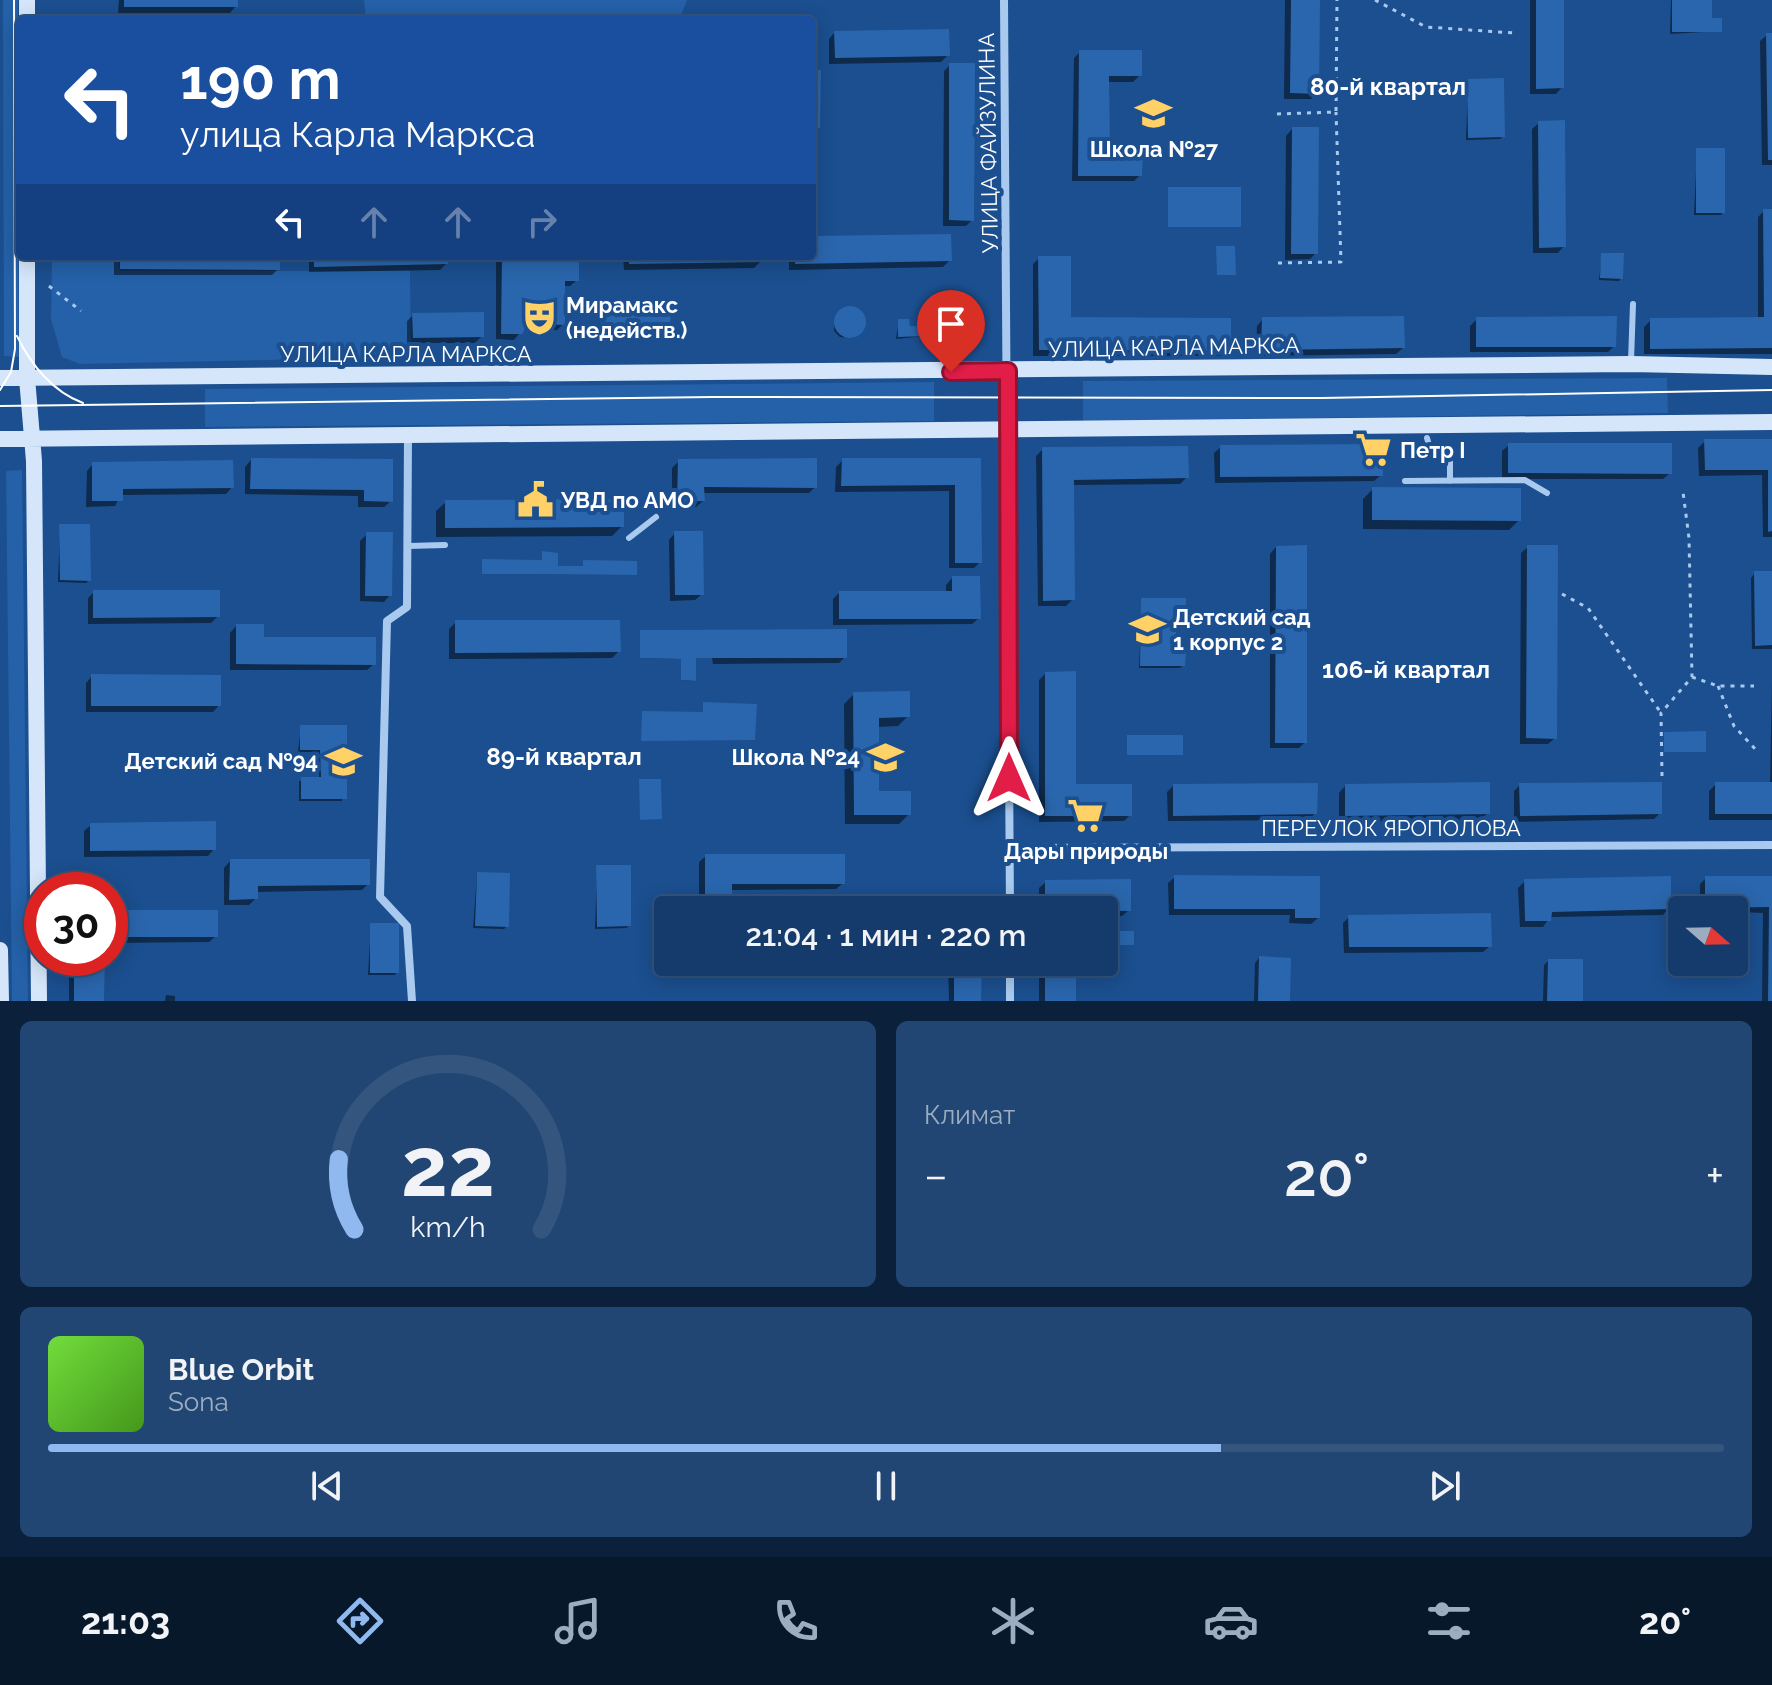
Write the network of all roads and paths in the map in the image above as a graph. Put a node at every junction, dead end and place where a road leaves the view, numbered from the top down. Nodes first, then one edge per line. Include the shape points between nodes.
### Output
1 (1004, 0) edge
2 (1337, 0) edge
3 (1375, 0) edge
4 (1514, 33) dead end
5 (1336, 112) junction
6 (1277, 114) dead end
7 (27, 260) edge
8 (1278, 263) dead end
9 (49, 286) dead end
10 (1633, 304) dead end
11 (81, 311) dead end
12 (1631, 364) junction
13 (1772, 367) edge
14 (1008, 371) junction
15 (0, 378) edge
16 (27, 378) junction
17 (1772, 422) edge
18 (1008, 432) junction
19 (408, 436) junction
20 (1427, 438) dead end
21 (0, 439) edge
22 (33, 440) junction
23 (1405, 481) dead end
24 (1450, 481) junction
25 (1683, 492) dead end
26 (1547, 493) dead end
27 (656, 517) dead end
28 (629, 538) dead end
29 (445, 545) dead end
30 (408, 546) junction
31 (1562, 594) dead end
32 (1692, 677) junction
33 (1718, 686) junction
34 (1754, 686) dead end
35 (1661, 713) junction
36 (1756, 750) dead end
37 (1662, 776) dead end
38 (1772, 845) edge
39 (1009, 848) junction
40 (1010, 896) edge
41 (0, 950) edge
42 (1010, 976) edge
43 (1, 1001) edge
44 (39, 1001) edge
45 (412, 1001) edge
46 (1010, 1001) edge

1 - 14 street, УЛИЦА ФАЙЗУЛИНА
2 - 5 path
3 - 4 path via 1426,27
5 - 6 path
5 - 8 path via 1341,262
7 - 16 main road
9 - 11 path
10 - 12 lane
12 - 13 main road, УЛИЦА КАРЛА МАРКСА
12 - 14 main road, УЛИЦА КАРЛА МАРКСА
14 - 16 main road, УЛИЦА КАРЛА МАРКСА
14 - 18 street, УЛИЦА ФАЙЗУЛИНА
15 - 16 main road, УЛИЦА КАРЛА МАРКСА
16 - 22 main road
17 - 18 main road
18 - 19 main road
18 - 39 street, УЛИЦА ФАЙЗУЛИНА
19 - 22 main road
19 - 30 street
20 - 24 lane via 1431,452 1450,457
21 - 22 main road
22 - 44 main road
23 - 24 lane
24 - 26 lane via 1525,480
25 - 32 path
27 - 28 lane
29 - 30 lane
30 - 45 street via 407,607 387,621 380,897 407,926
31 - 35 path via 1588,608
32 - 33 path
32 - 35 path
33 - 34 path
33 - 36 path via 1734,726
35 - 37 path
38 - 39 street, ПЕРЕУЛОК ЯРОПОЛОВА
39 - 40 street, УЛИЦА ФАЙЗУЛИНА
41 - 43 main road
42 - 46 street

